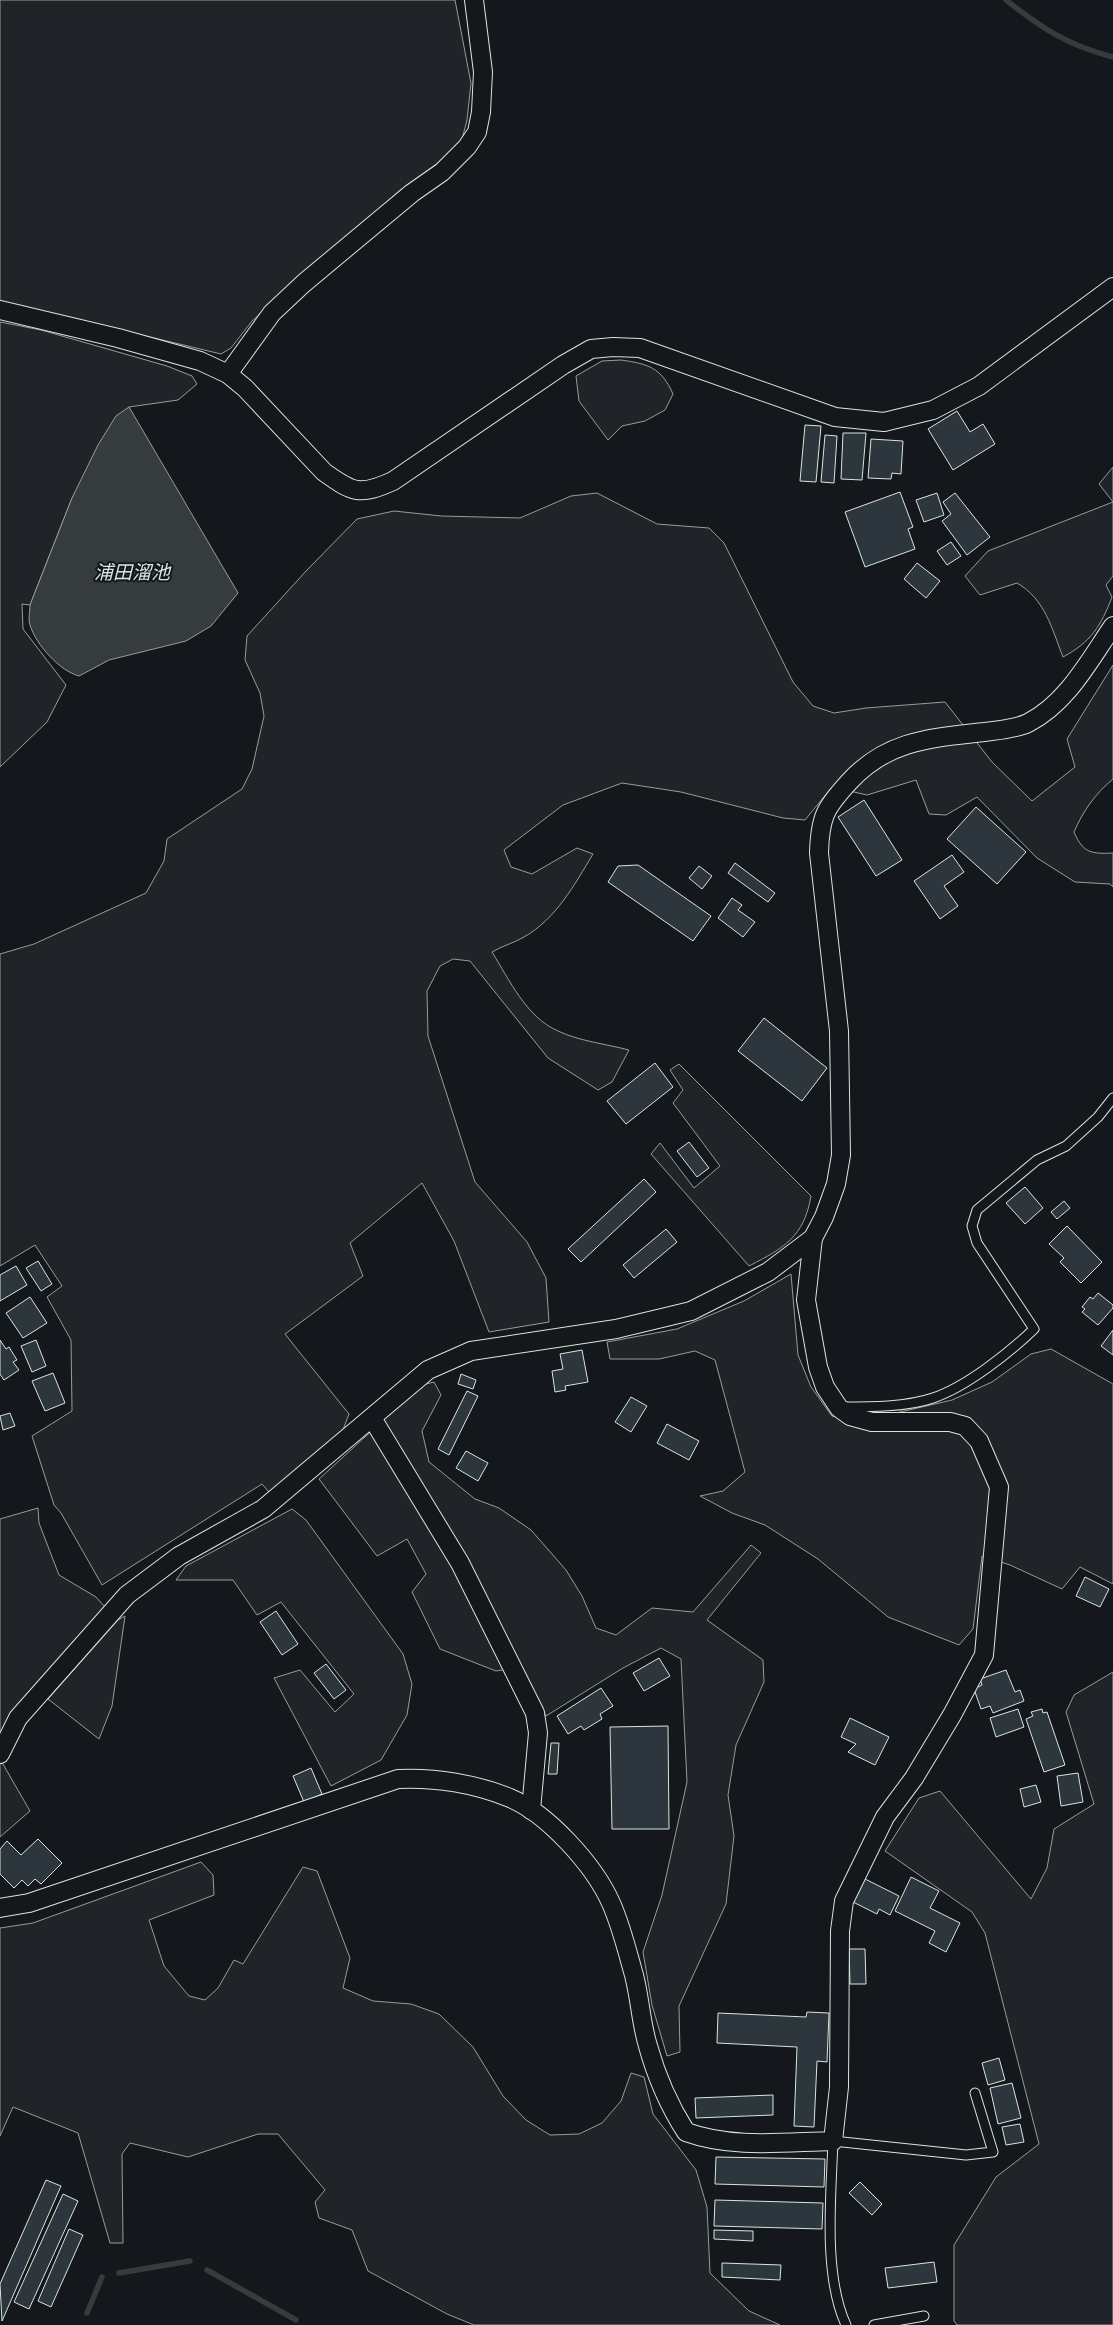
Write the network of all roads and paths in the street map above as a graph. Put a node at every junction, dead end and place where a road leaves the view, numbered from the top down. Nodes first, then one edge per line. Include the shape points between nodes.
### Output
1 (474, 0) edge
2 (1113, 287) edge
3 (0, 310) edge
4 (228, 374) junction
5 (1113, 626) edge
6 (1113, 1098) edge
7 (813, 1238) junction
8 (839, 1408) junction
9 (372, 1418) junction
10 (0, 1754) edge
11 (531, 1810) junction
12 (0, 1908) edge
13 (975, 2093) dead end
14 (833, 2141) junction
15 (924, 2316) dead end
16 (846, 2325) edge
17 (874, 2325) edge

1 - 4 street via 483,72 477,132 442,172 412,193 272,313
2 - 4 street via 979,386 933,410 884,422 835,417 640,348 614,346 591,349 393,482 372,491 356,491 339,484 324,472
3 - 4 street via 200,361
5 - 7 street via 1069,689 1043,714 1026,724 1001,730 901,745 872,760 824,812 819,853 839,1031 841,1155 836,1184
6 - 8 lane via 1098,1117 1066,1146 1038,1160 977,1210 972,1226 977,1243 1034,1329 1014,1349 933,1398 875,1407
7 - 8 street via 806,1300 818,1367 825,1387
7 - 9 street via 768,1272 691,1310 616,1329 472,1351 451,1358 428,1370
8 - 14 street via 850,1416 872,1422 950,1422 965,1426 979,1441 999,1487 984,1655 943,1731 885,1817 844,1901 840,1931 840,2087
9 - 10 street via 263,1509 179,1556 127,1595 18,1718
9 - 11 street via 460,1563 535,1713 538,1733
11 - 12 street via 481,1789 421,1778 398,1779 29,1903
11 - 14 street via 592,1868 611,1903 633,1970 648,2046 663,2087 686,2132 710,2141 737,2143
13 - 14 lane via 993,2152 966,2155
14 - 16 lane via 833,2274 839,2309
15 - 17 lane

